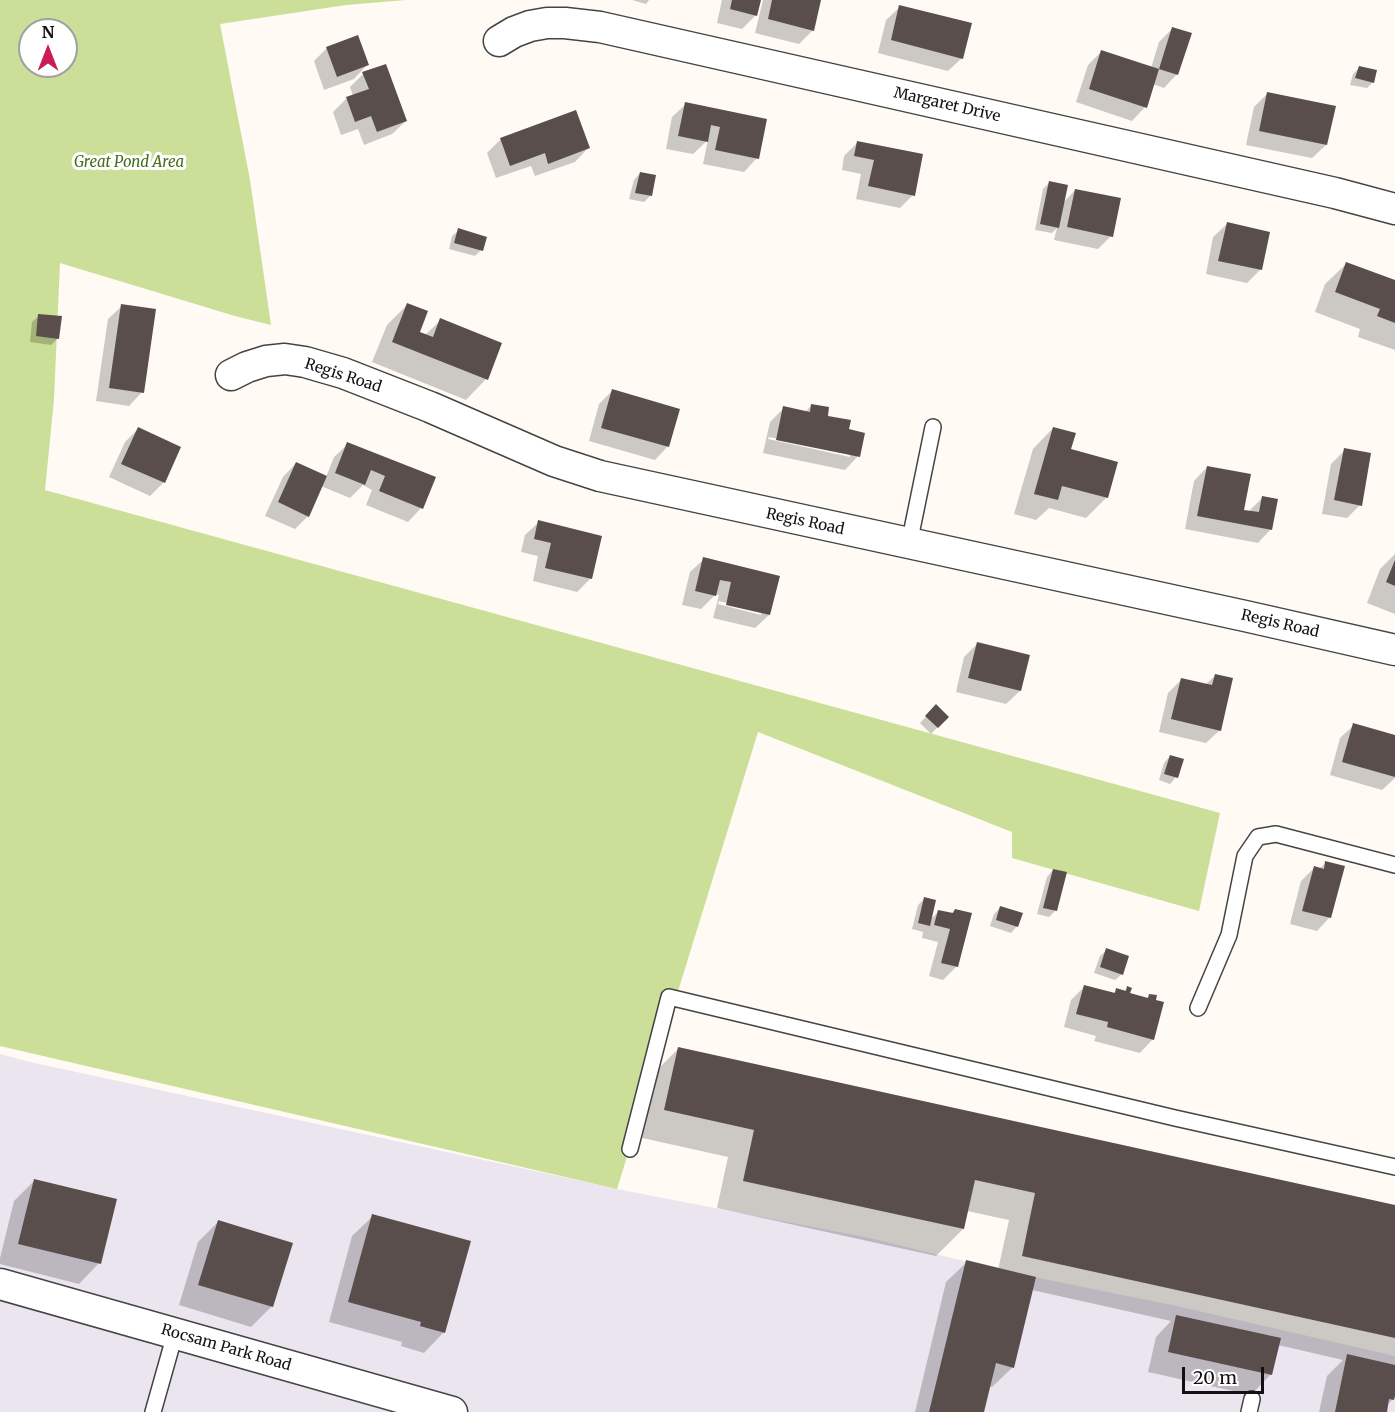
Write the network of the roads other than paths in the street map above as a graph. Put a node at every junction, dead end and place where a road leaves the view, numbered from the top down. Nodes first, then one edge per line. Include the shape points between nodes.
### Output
1 (499, 41) dead end
2 (1395, 209) edge
3 (231, 375) dead end
4 (933, 427) dead end
5 (909, 544) junction
6 (1395, 650) edge
7 (1395, 865) edge
8 (1198, 1008) dead end
9 (630, 1149) dead end
10 (1395, 1167) edge
11 (0, 1284) edge
12 (175, 1334) junction
13 (153, 1412) edge
14 (452, 1412) edge

1 - 2 street, Margaret Drive via 530,26 565,22 600,27
3 - 5 street, Regis Road via 266,361 285,359 324,366 554,461 600,476
4 - 5 lane
5 - 6 street, Regis Road
7 - 8 lane via 1276,834 1258,837 1245,856 1229,935
9 - 10 lane via 669,997
11 - 12 street, Rocsam Park Road
12 - 13 lane
12 - 14 street, Rocsam Park Road

